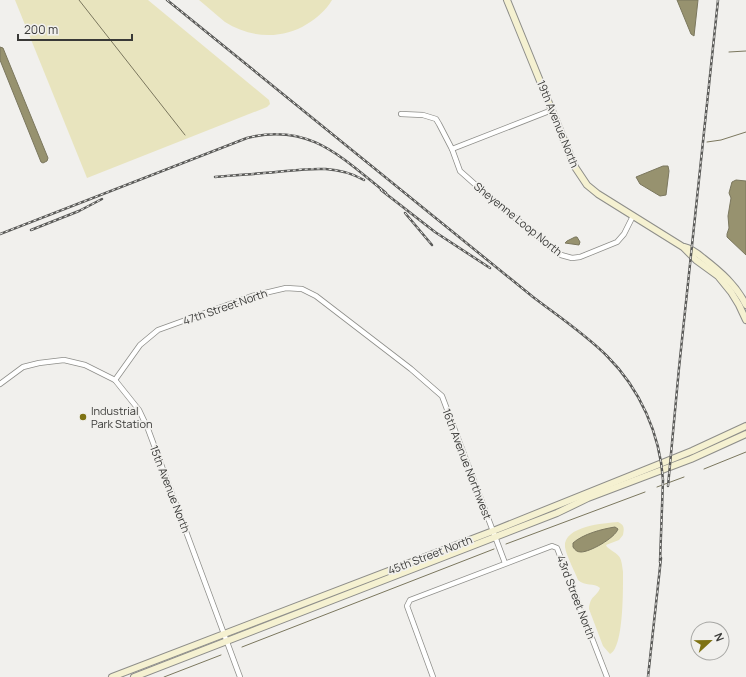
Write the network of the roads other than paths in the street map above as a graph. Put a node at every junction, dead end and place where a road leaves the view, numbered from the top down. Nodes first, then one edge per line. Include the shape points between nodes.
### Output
1 (507, 0) edge
2 (552, 110) junction
3 (401, 114) dead end
4 (452, 149) junction
5 (633, 216) junction
6 (683, 246) junction
7 (746, 305) edge
8 (746, 320) edge
9 (115, 380) junction
10 (0, 384) edge
11 (442, 396) joint
12 (746, 426) edge
13 (746, 434) edge
14 (494, 534) junction
15 (505, 563) junction
16 (224, 633) junction
17 (227, 641) junction
18 (112, 677) edge
19 (134, 677) edge
20 (240, 677) edge
21 (433, 677) edge
22 (607, 677) edge

1 - 2 main road, 19th Avenue North
2 - 4 street
2 - 5 main road, 19th Avenue North via 582,178 598,194
3 - 4 street, Sheyenne Loop North via 436,119
4 - 5 street, Sheyenne Loop North via 460,171 561,255 580,257 617,242
5 - 6 main road, 19th Avenue North
6 - 7 main road, 19th Avenue North via 692,249 725,275
6 - 8 main road, 19th Avenue North via 726,286
9 - 10 street, 15th Avenue North via 85,365 64,360 23,367
9 - 11 street, 47th Street North via 140,345 158,330 252,296 286,288 300,289 316,296
9 - 16 street, 15th Avenue North via 139,410 145,423
11 - 14 street, 16th Avenue Northwest
12 - 14 main road, 45th Street North
13 - 14 main road, 45th Street North via 557,513
14 - 15 street, 16th Avenue Northwest
14 - 16 main road, 45th Street North
14 - 17 main road, 45th Street North
15 - 21 street, 43rd Street North via 410,600 407,606
15 - 22 street, 43rd Street North via 552,546 557,548
16 - 17 street, 15th Avenue North
16 - 18 main road, 45th Street North
17 - 19 main road, 45th Street North
17 - 20 street, 15th Avenue North

